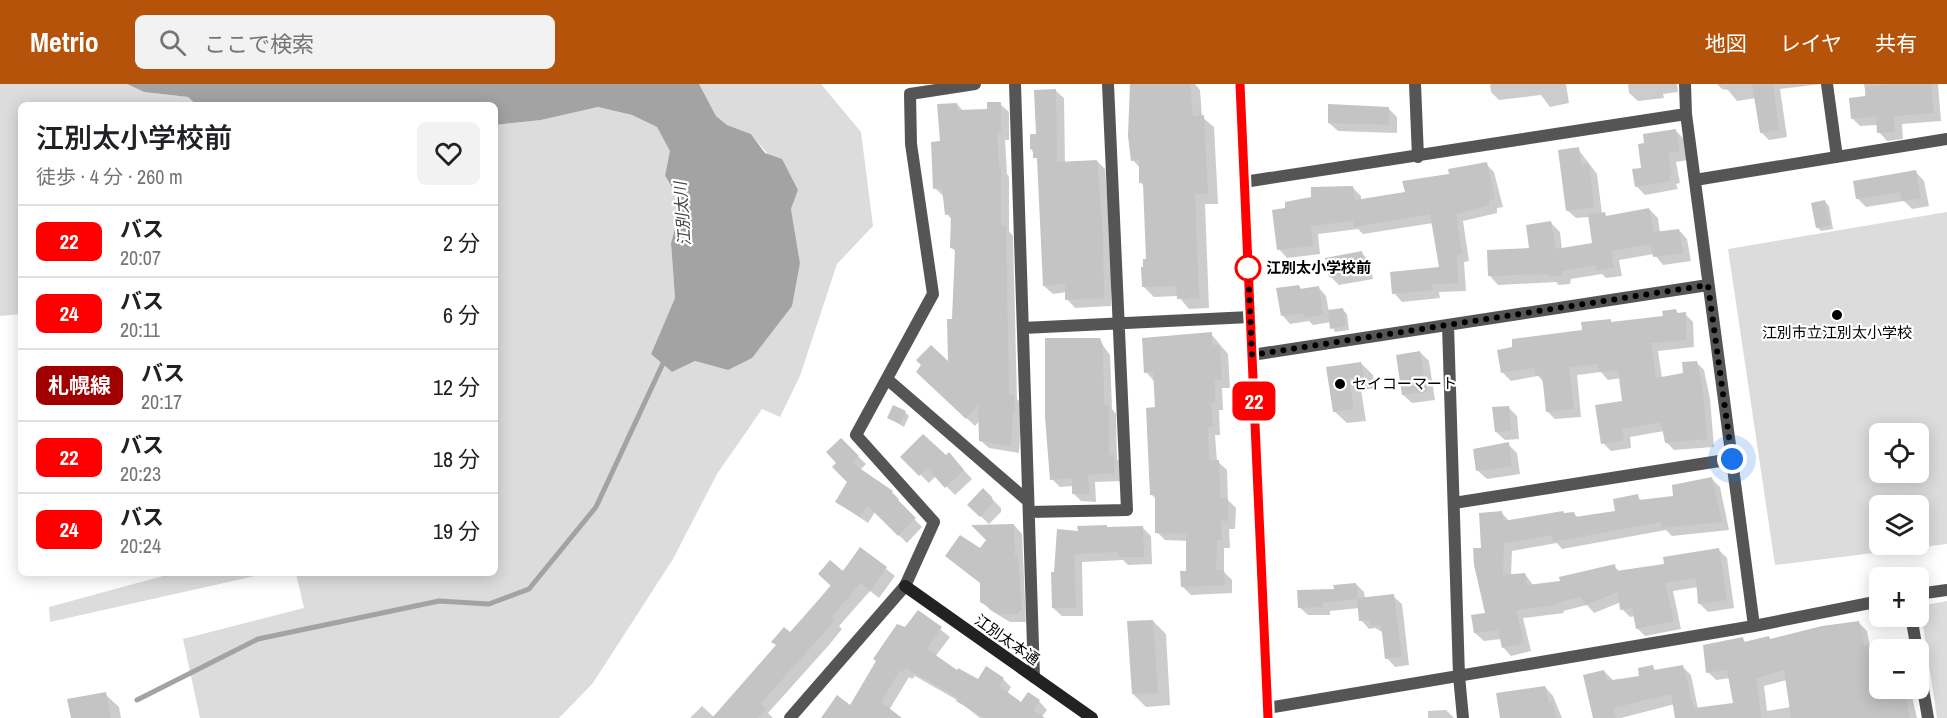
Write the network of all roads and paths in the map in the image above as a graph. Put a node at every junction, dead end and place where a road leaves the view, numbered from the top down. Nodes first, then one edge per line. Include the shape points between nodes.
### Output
1 (975, 84) edge
2 (1015, 84) edge
3 (1108, 84) edge
4 (1240, 84) edge
5 (1415, 84) edge
6 (1685, 84) edge
7 (1827, 84) edge
8 (1686, 114) junction
9 (1947, 139) edge
10 (1418, 157) junction
11 (1837, 157) junction
12 (1695, 180) junction
13 (1244, 182) junction
14 (1708, 285) junction
15 (1250, 317) junction
16 (1118, 323) junction
17 (1448, 325) junction
18 (1023, 328) junction
19 (1252, 355) junction
20 (887, 379) junction
21 (1732, 459) junction
22 (1454, 503) junction
23 (1028, 507) junction
24 (905, 586) junction
25 (1947, 590) edge
26 (1929, 592) edge
27 (1869, 604) edge
28 (1754, 626) junction
29 (1459, 676) junction
30 (1034, 677) junction
31 (1925, 699) edge
32 (1268, 713) edge
33 (790, 718) edge
34 (1092, 718) edge
35 (1463, 718) edge
36 (1928, 718) edge

1 - 20 street via 910,94 911,144 933,294
2 - 18 street
3 - 16 street
4 - 13 main road
5 - 10 street
6 - 8 street
7 - 11 street
8 - 10 street
8 - 12 street
9 - 11 street
10 - 13 street
11 - 12 street
12 - 14 street
13 - 15 main road
14 - 17 street
14 - 21 street
15 - 16 street
15 - 19 main road
16 - 18 street
16 - 23 street via 1126,510
17 - 19 street
17 - 22 street
18 - 23 street
19 - 32 main road
20 - 23 street
20 - 24 street via 856,435 934,522
21 - 22 street
21 - 28 street
22 - 29 street
23 - 30 street
24 - 30 main road, 江別太本通
24 - 33 street
25 - 26 street
27 - 28 street
28 - 29 street
29 - 32 street
29 - 35 street
30 - 34 main road, 江別太本通
31 - 36 street

